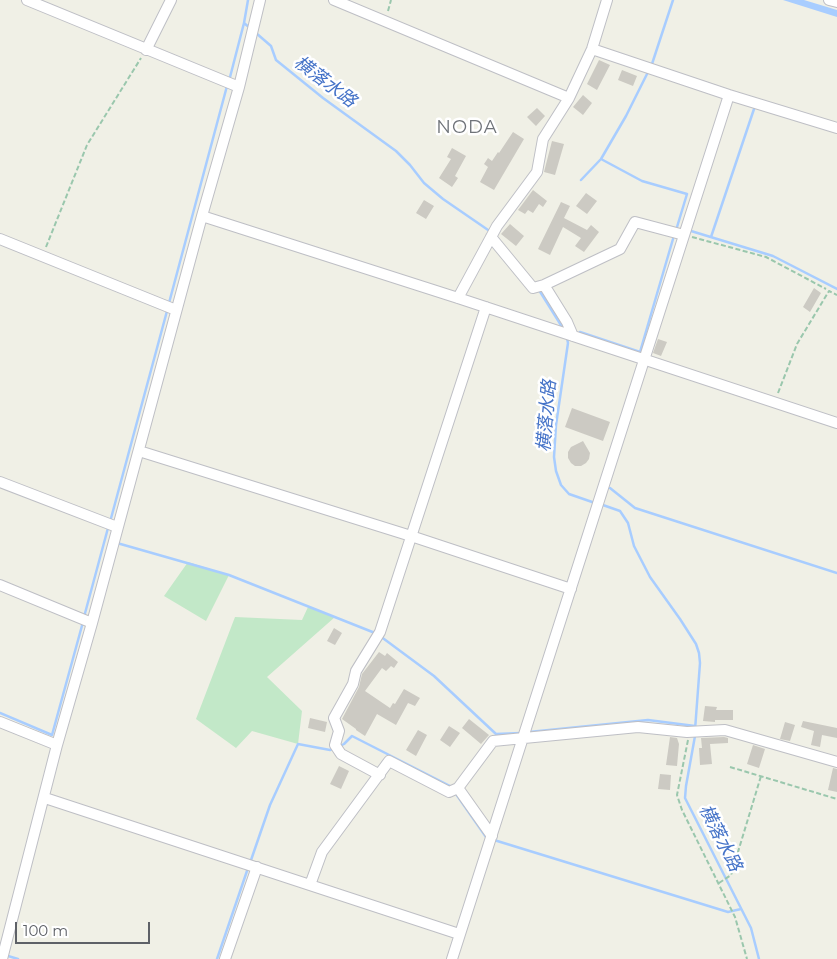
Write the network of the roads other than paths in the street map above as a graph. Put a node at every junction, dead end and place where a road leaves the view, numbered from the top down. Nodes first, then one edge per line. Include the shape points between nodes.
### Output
1 (27, 0) edge
2 (171, 0) edge
3 (260, 0) edge
4 (334, 0) edge
5 (607, 0) edge
6 (829, 0) edge
7 (837, 2) edge
8 (592, 49) junction
9 (146, 50) junction
10 (239, 87) junction
11 (729, 95) junction
12 (568, 98) junction
13 (837, 128) edge
14 (202, 216) junction
15 (684, 235) junction
16 (491, 237) junction
17 (0, 239) edge
18 (544, 285) junction
19 (458, 298) junction
20 (486, 307) junction
21 (176, 310) junction
22 (573, 336) junction
23 (644, 360) junction
24 (837, 423) edge
25 (139, 450) junction
26 (0, 482) edge
27 (117, 527) junction
28 (411, 536) junction
29 (0, 585) edge
30 (571, 589) junction
31 (92, 623) junction
32 (0, 722) edge
33 (524, 739) junction
34 (57, 745) junction
35 (837, 762) edge
36 (380, 775) junction
37 (458, 788) junction
38 (45, 798) junction
39 (490, 840) junction
40 (257, 867) junction
41 (310, 885) junction
42 (459, 934) junction
43 (3, 944) edge
44 (2, 959) edge
45 (225, 959) edge
46 (452, 959) edge

1 - 9 street
2 - 9 street
3 - 10 street
4 - 12 street
5 - 8 street
6 - 7 street
8 - 11 street
8 - 12 street
9 - 10 street
10 - 14 street
11 - 13 street
11 - 15 street
12 - 16 street via 543,139 537,172
14 - 19 street
14 - 21 street
15 - 18 street via 635,222 620,249
15 - 23 street
16 - 18 street via 533,288
16 - 19 street
17 - 21 street
18 - 22 street
19 - 20 street
20 - 22 street
20 - 28 street
21 - 25 street
22 - 23 street
23 - 24 street
23 - 30 street
25 - 27 street
25 - 28 street
26 - 27 street
27 - 31 street
28 - 30 street
28 - 36 street via 379,635 356,671 353,684 334,718 340,731 334,745 341,754
29 - 31 street
30 - 33 street
31 - 34 street
32 - 34 street
33 - 35 street via 638,727 687,732 725,730
33 - 37 street via 493,741
33 - 39 street
34 - 38 street
36 - 37 street via 389,761 449,792
36 - 41 street via 322,852
37 - 39 street
38 - 40 street
38 - 43 street
39 - 42 street
40 - 41 street
40 - 45 street
41 - 42 street
42 - 46 street
43 - 44 street

